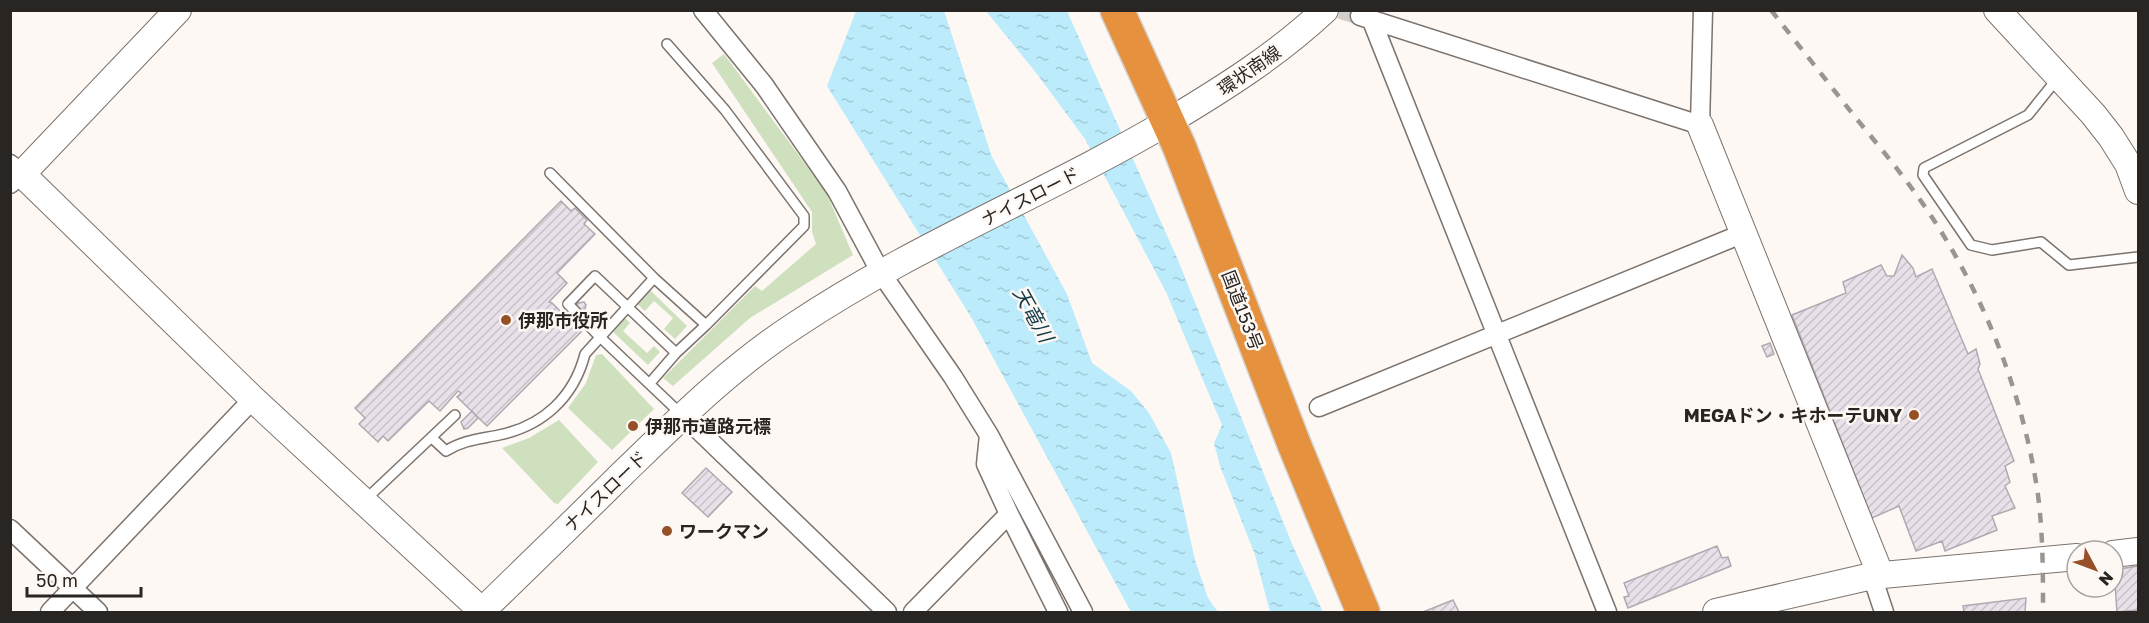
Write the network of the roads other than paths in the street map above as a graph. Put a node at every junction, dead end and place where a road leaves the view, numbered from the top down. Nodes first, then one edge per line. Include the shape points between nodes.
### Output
1 (178, 10) edge
2 (703, 10) edge
3 (1117, 10) edge
4 (1325, 10) edge
5 (1702, 10) edge
6 (1997, 10) edge
7 (667, 44) dead end
8 (2058, 77) junction
9 (1168, 121) junction
10 (1700, 125) junction
11 (550, 173) dead end
12 (14, 174) edge
13 (2136, 180) edge
14 (1744, 233) junction
15 (2139, 257) edge
16 (886, 271) junction
17 (654, 278) junction
18 (627, 307) junction
19 (706, 325) junction
20 (1498, 335) junction
21 (600, 337) junction
22 (676, 353) junction
23 (650, 383) junction
24 (253, 399) junction
25 (1320, 407) dead end
26 (455, 415) dead end
27 (683, 415) junction
28 (989, 435) junction
29 (432, 438) junction
30 (364, 501) junction
31 (1009, 514) junction
32 (10, 529) edge
33 (2065, 558) edge
34 (1876, 576) junction
35 (73, 588) junction
36 (50, 612) edge
37 (98, 612) edge
38 (482, 612) edge
39 (887, 612) edge
40 (914, 612) edge
41 (1058, 612) edge
42 (1083, 612) edge
43 (1363, 612) edge
44 (1607, 612) edge
45 (1716, 612) edge
46 (1884, 612) edge

1 - 12 street
2 - 16 street via 764,86 837,191
3 - 9 highway, 国道153号
4 - 9 street, 環状南線 via 1281,49
5 - 10 street
6 - 8 street
7 - 19 lane via 725,110 804,216 804,226
8 - 13 street via 2111,137
8 - 15 lane via 2028,115 1924,168 1923,175 1971,245 1992,250 2042,242 2069,265
9 - 16 street, ナイスロード
9 - 43 highway, 国道153号
10 - 14 street
10 - 20 street via 1366,19
11 - 17 lane
12 - 24 street
14 - 20 street
14 - 34 street
16 - 27 street, ナイスロード via 794,325 742,363
16 - 28 street
17 - 18 lane
17 - 19 lane
18 - 21 lane
18 - 21 lane via 595,276 568,304
18 - 22 lane
19 - 22 lane
20 - 25 street
20 - 44 street
21 - 23 lane
21 - 29 lane via 585,354 568,393 540,420 517,431 459,443 446,451
22 - 23 lane
23 - 27 lane
24 - 30 street
24 - 35 street
26 - 29 lane
27 - 38 street, ナイスロード
27 - 39 street
28 - 31 street via 986,464
28 - 42 street
29 - 30 lane
30 - 38 street
31 - 40 street
31 - 41 street
32 - 35 street
33 - 34 street
34 - 45 street
34 - 46 street
35 - 36 street
35 - 37 street

